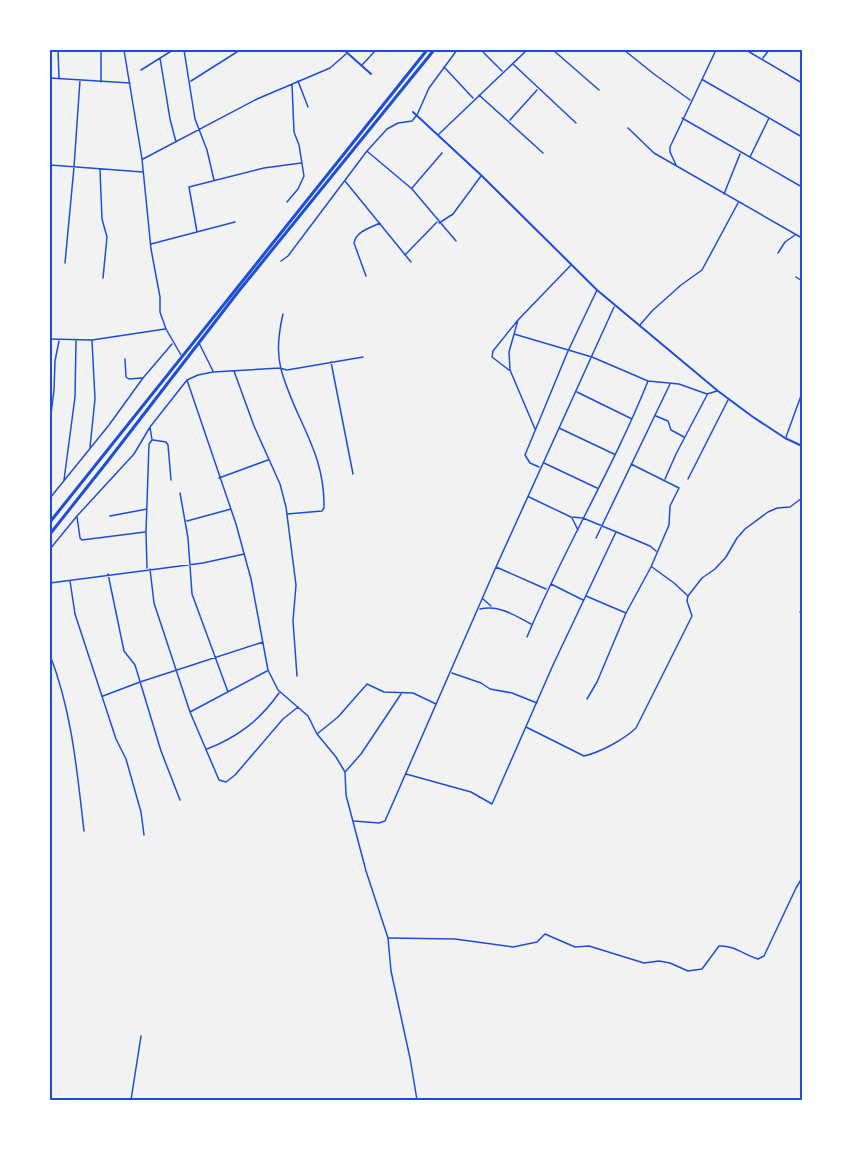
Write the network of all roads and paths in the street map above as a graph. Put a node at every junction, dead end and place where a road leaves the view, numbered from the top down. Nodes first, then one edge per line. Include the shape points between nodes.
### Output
1 (58, 50) edge
2 (101, 50) edge
3 (124, 50) edge
4 (173, 50) edge
5 (184, 50) edge
6 (240, 50) edge
7 (344, 50) edge
8 (376, 50) edge
9 (427, 50) edge
10 (434, 50) edge
11 (457, 50) edge
12 (480, 50) edge
13 (526, 50) edge
14 (553, 50) edge
15 (624, 50) edge
16 (716, 50) edge
17 (746, 50) edge
18 (769, 50) edge
19 (348, 53) junction
20 (160, 58) junction
21 (762, 59) junction
22 (512, 64) junction
23 (362, 65) junction
24 (444, 67) junction
25 (141, 70) dead end
26 (503, 72) junction
27 (371, 74) dead end
28 (50, 78) edge
29 (59, 78) junction
30 (80, 80) junction
31 (702, 80) junction
32 (190, 81) junction
33 (298, 81) junction
34 (101, 82) junction
35 (130, 83) junction
36 (292, 83) junction
37 (802, 83) edge
38 (538, 89) junction
39 (599, 90) dead end
40 (478, 95) junction
41 (474, 99) junction
42 (691, 100) junction
43 (308, 107) dead end
44 (414, 112) dead end
45 (417, 116) junction
46 (769, 117) junction
47 (682, 118) junction
48 (509, 121) junction
49 (576, 123) dead end
50 (628, 128) dead end
51 (198, 130) junction
52 (438, 135) junction
53 (802, 137) edge
54 (176, 142) junction
55 (367, 151) junction
56 (442, 153) dead end
57 (543, 153) dead end
58 (740, 153) junction
59 (749, 158) junction
60 (142, 159) junction
61 (301, 163) junction
62 (50, 165) edge
63 (677, 166) junction
64 (74, 167) junction
65 (100, 170) junction
66 (144, 172) junction
67 (482, 176) junction
68 (345, 180) junction
69 (214, 181) junction
70 (802, 187) edge
71 (411, 189) junction
72 (724, 194) junction
73 (287, 202) dead end
74 (739, 202) junction
75 (235, 222) dead end
76 (439, 222) junction
77 (381, 223) junction
78 (197, 232) junction
79 (795, 234) junction
80 (802, 238) edge
81 (456, 241) dead end
82 (150, 244) junction
83 (778, 253) dead end
84 (405, 255) junction
85 (281, 261) dead end
86 (411, 262) dead end
87 (65, 263) dead end
88 (571, 265) junction
89 (366, 276) dead end
90 (796, 277) dead end
91 (104, 278) dead end
92 (802, 280) edge
93 (236, 290) junction
94 (597, 290) junction
95 (615, 305) junction
96 (283, 314) dead end
97 (518, 320) junction
98 (640, 325) junction
99 (166, 329) junction
100 (514, 334) junction
101 (50, 339) edge
102 (59, 340) junction
103 (92, 340) junction
104 (75, 341) junction
105 (199, 342) junction
106 (173, 343) junction
107 (568, 351) junction
108 (181, 355) junction
109 (363, 357) dead end
110 (592, 357) junction
111 (125, 359) dead end
112 (331, 361) junction
113 (280, 368) junction
114 (234, 370) junction
115 (510, 370) junction
116 (213, 372) junction
117 (143, 378) junction
118 (187, 380) junction
119 (648, 381) junction
120 (671, 383) junction
121 (718, 391) junction
122 (576, 392) junction
123 (802, 393) edge
124 (707, 394) junction
125 (729, 399) junction
126 (654, 415) junction
127 (633, 419) junction
128 (50, 422) edge
129 (150, 427) junction
130 (558, 427) junction
131 (535, 430) junction
132 (685, 437) junction
133 (785, 438) junction
134 (152, 440) junction
135 (802, 446) edge
136 (90, 449) junction
137 (615, 454) junction
138 (269, 459) junction
139 (543, 463) junction
140 (631, 464) junction
141 (541, 468) junction
142 (353, 474) dead end
143 (219, 478) junction
144 (688, 479) dead end
145 (64, 480) junction
146 (171, 480) dead end
147 (665, 480) junction
148 (598, 488) junction
149 (180, 493) dead end
150 (528, 496) junction
151 (50, 498) edge
152 (802, 498) edge
153 (148, 509) junction
154 (231, 509) junction
155 (286, 513) junction
156 (77, 516) junction
157 (111, 516) dead end
158 (571, 517) junction
159 (583, 518) junction
160 (186, 521) junction
161 (50, 522) edge
162 (602, 526) junction
163 (578, 530) junction
164 (146, 532) junction
165 (616, 532) junction
166 (50, 534) edge
167 (596, 538) dead end
168 (50, 549) edge
169 (657, 552) junction
170 (244, 554) junction
171 (189, 564) junction
172 (496, 567) junction
173 (651, 567) junction
174 (149, 569) junction
175 (108, 574) junction
176 (70, 581) junction
177 (50, 583) edge
178 (550, 584) junction
179 (547, 589) junction
180 (585, 596) junction
181 (688, 596) junction
182 (483, 599) junction
183 (583, 600) junction
184 (491, 607) junction
185 (479, 609) junction
186 (626, 613) junction
187 (532, 624) junction
188 (527, 636) dead end
189 (264, 641) junction
190 (50, 655) edge
191 (215, 657) junction
192 (176, 670) junction
193 (268, 670) junction
194 (451, 672) junction
195 (297, 676) dead end
196 (140, 681) junction
197 (228, 692) junction
198 (280, 692) junction
199 (401, 694) junction
200 (103, 696) junction
201 (587, 699) dead end
202 (537, 703) junction
203 (437, 705) junction
204 (298, 707) junction
205 (190, 712) junction
206 (526, 727) junction
207 (317, 734) junction
208 (207, 749) junction
209 (345, 772) junction
210 (406, 774) junction
211 (180, 800) dead end
212 (353, 820) junction
213 (84, 831) dead end
214 (144, 835) dead end
215 (802, 878) edge
216 (388, 938) junction
217 (141, 1036) dead end
218 (131, 1101) edge
219 (417, 1101) edge

1 - 29 street
2 - 34 street
3 - 35 street
4 - 20 street
5 - 32 street
6 - 32 street
7 - 19 street
8 - 23 street
9 - 93 highway
10 - 93 highway
11 - 24 street
12 - 26 street
13 - 22 street
14 - 39 street
15 - 42 street
16 - 31 street
17 - 21 street
18 - 21 street
19 - 23 street
19 - 33 street via 330,68
20 - 25 street
20 - 54 street
21 - 37 street
22 - 26 street
22 - 38 street
23 - 27 street
24 - 41 street
24 - 45 street via 429,88
26 - 40 street
28 - 29 street
29 - 30 street
30 - 34 street
30 - 64 street
31 - 42 street
31 - 46 street
32 - 51 street
33 - 36 street
33 - 43 street
34 - 35 street
35 - 60 street
36 - 51 street
36 - 61 street via 294,132
38 - 48 street
38 - 49 street
40 - 41 street
40 - 48 street
41 - 52 street
42 - 47 street
44 - 45 street
45 - 52 street
45 - 55 street via 387,129
46 - 53 street
46 - 59 street
47 - 58 street
47 - 63 street via 670,147
48 - 57 street
50 - 63 street via 654,153
51 - 54 street
51 - 69 street
52 - 67 street
54 - 60 street
55 - 68 street
55 - 71 street
56 - 71 street
58 - 59 street
58 - 72 street
59 - 70 street
60 - 66 street
61 - 69 street
61 - 73 street via 302,182
62 - 64 street
63 - 72 street
64 - 65 street
64 - 87 street
65 - 66 street
65 - 91 street via 102,219 107,237
66 - 82 street
67 - 76 street via 453,214
67 - 88 street
68 - 77 street
68 - 85 street
69 - 78 street via 188,189
71 - 76 street
72 - 74 street
74 - 79 street
74 - 98 street via 702,270
75 - 78 street
76 - 81 street
76 - 84 street
77 - 84 street
77 - 89 street via 354,238
78 - 82 street
79 - 80 street
79 - 83 street
82 - 99 street
84 - 86 street
88 - 94 street
88 - 97 street
90 - 92 street
93 - 105 highway
93 - 108 highway
94 - 95 street
94 - 107 street
95 - 98 street
95 - 110 street
96 - 113 street
97 - 100 street
97 - 115 street via 492,357
98 - 121 street
99 - 103 street
99 - 106 street
100 - 107 street
100 - 115 street
101 - 102 street
102 - 104 street
102 - 128 street
103 - 104 street
103 - 136 street via 95,399
104 - 145 street via 75,397
105 - 116 street
105 - 166 highway
106 - 108 street
106 - 117 street
107 - 110 street
107 - 131 street
108 - 161 highway
109 - 112 street
110 - 119 street
110 - 122 street
111 - 117 street via 126,377
112 - 113 street
112 - 142 street
113 - 114 street
113 - 155 street via 318,456 323,477 322,511
114 - 116 street
114 - 138 street
115 - 131 street
116 - 118 street
117 - 136 street
118 - 129 street
118 - 143 street
119 - 120 street
119 - 127 street
120 - 124 street
120 - 126 street
121 - 124 street
121 - 125 street
122 - 127 street
122 - 130 street
123 - 133 street
124 - 132 street
125 - 133 street
125 - 144 street
126 - 132 street via 668,421 671,430
126 - 140 street
127 - 137 street
129 - 134 street
129 - 156 street via 134,454
130 - 137 street
130 - 139 street
131 - 141 street via 525,455 530,463
132 - 147 street
133 - 135 street
134 - 146 street via 168,445
134 - 153 street
136 - 145 street
137 - 148 street
138 - 143 street
138 - 155 street
139 - 141 street
139 - 148 street
140 - 147 street
140 - 162 street
141 - 150 street
143 - 154 street
145 - 151 street
147 - 169 street via 679,488
148 - 159 street
149 - 160 street
150 - 158 street
150 - 172 street
152 - 181 street via 790,507 773,509 745,529 715,570 702,578
153 - 157 street
153 - 164 street
154 - 160 street
154 - 170 street
155 - 195 street via 296,585 293,621
156 - 164 street via 81,540
156 - 168 street
158 - 159 street
158 - 163 street
159 - 162 street
159 - 163 street
160 - 171 street
162 - 165 street
162 - 167 street
163 - 178 street
164 - 174 street
165 - 169 street
165 - 180 street
169 - 173 street
170 - 171 street
170 - 189 street
171 - 174 street
171 - 191 street via 192,594
172 - 179 street
172 - 182 street
173 - 181 street
173 - 186 street
174 - 175 street
174 - 192 street via 154,603
175 - 176 street
175 - 196 street via 124,651 135,665
176 - 177 street
176 - 200 street via 75,614
178 - 179 street
178 - 183 street
179 - 187 street
180 - 183 street
180 - 186 street
181 - 206 street via 692,616 632,732 584,756
182 - 184 street
182 - 185 street
183 - 202 street
184 - 185 street
184 - 187 street
185 - 194 street
186 - 201 street
187 - 188 street
189 - 191 street
189 - 193 street
190 - 213 street via 74,741
191 - 192 street
191 - 197 street
192 - 196 street
192 - 205 street
193 - 197 street
193 - 198 street
194 - 202 street
194 - 203 street
196 - 200 street
196 - 211 street
197 - 205 street
198 - 204 street
198 - 208 street via 257,720
199 - 203 street via 413,693
199 - 207 street via 365,685 338,717
199 - 209 street
200 - 214 street via 126,759
202 - 206 street
203 - 210 street
204 - 207 street
204 - 208 street via 225,782 219,780
205 - 208 street
206 - 210 street via 492,804 471,792
207 - 209 street
209 - 212 street
210 - 212 street via 383,823
212 - 216 street
215 - 216 street via 764,957 749,957 729,945 719,946 702,969 697,970 688,971 659,961 644,963 589,946 575,947 544,934 537,942 513,947 455,939
216 - 219 street
217 - 218 street

